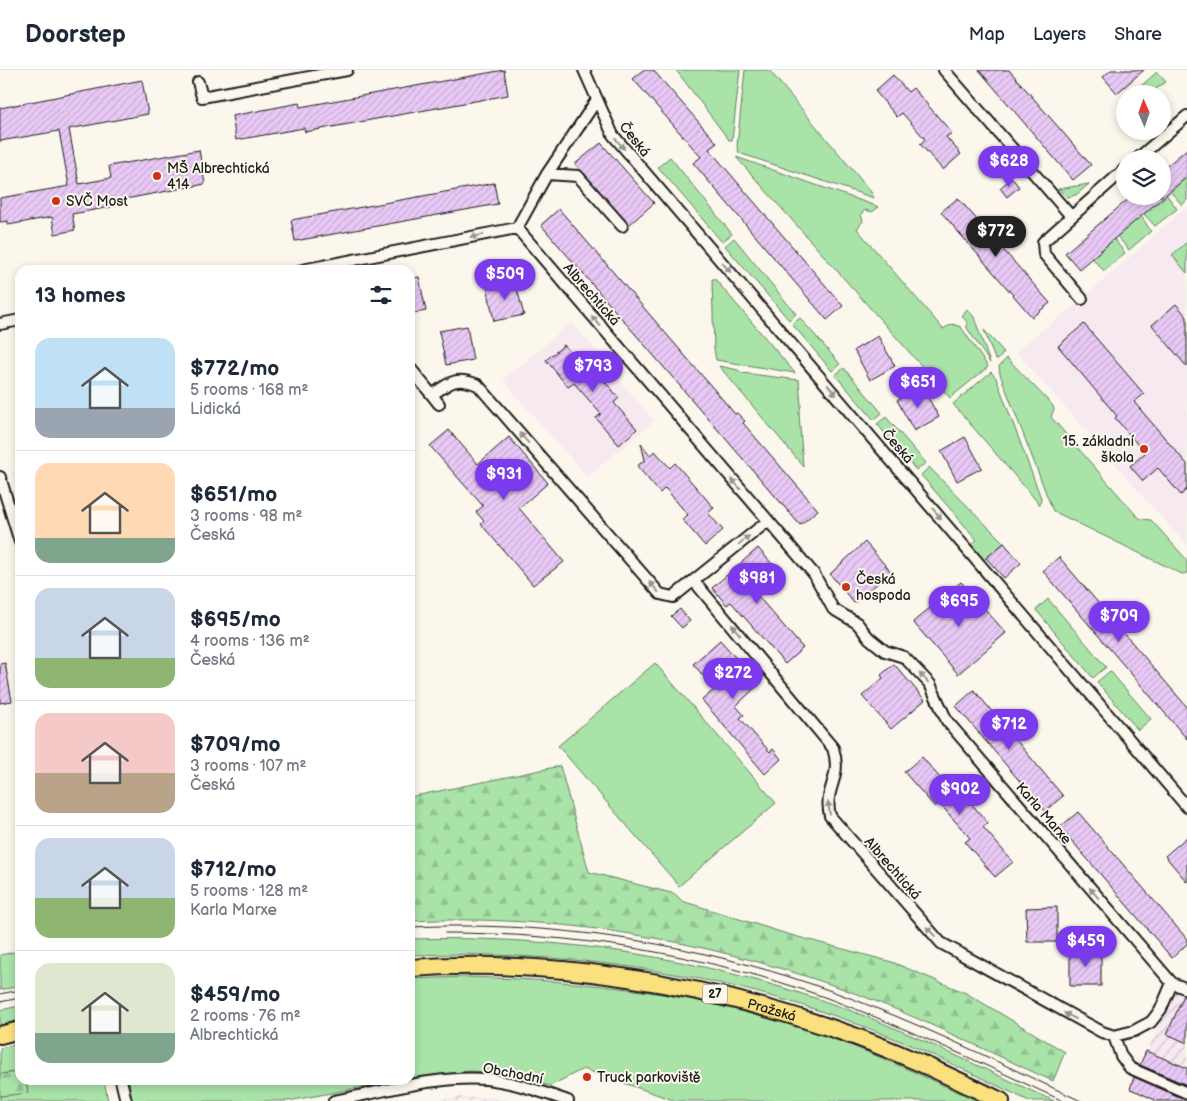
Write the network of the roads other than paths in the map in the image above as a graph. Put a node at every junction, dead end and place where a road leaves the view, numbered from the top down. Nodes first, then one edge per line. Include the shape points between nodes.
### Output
1 (346, 70) edge
2 (584, 70) edge
3 (944, 70) edge
4 (198, 82) dead end
5 (596, 101) junction
6 (1187, 116) edge
7 (1147, 150) edge
8 (547, 174) junction
9 (1116, 177) edge
10 (1070, 215) junction
11 (622, 226) dead end
12 (517, 228) junction
13 (343, 265) edge
14 (1082, 299) dead end
15 (15, 321) edge
16 (0, 324) edge
17 (415, 374) edge
18 (432, 395) junction
19 (439, 404) dead end
20 (0, 477) edge
21 (768, 521) junction
22 (15, 526) edge
23 (694, 581) junction
24 (1187, 807) edge
25 (415, 968) edge
26 (1172, 983) junction
27 (1187, 989) edge
28 (15, 1031) edge
29 (0, 1035) edge
30 (1114, 1036) junction
31 (122, 1085) edge
32 (1187, 1093) edge
33 (126, 1101) edge
34 (334, 1101) edge
35 (568, 1101) edge
36 (1001, 1101) edge

1 - 4 street via 202,97
2 - 5 street, Česká
3 - 10 street
5 - 8 street
5 -> 24 street, Česká via 612,135
6 - 7 street
8 - 11 street via 578,176
8 - 12 street
9 - 10 street
10 - 14 street via 1043,242 1044,254
12 -> 13 street
21 -> 12 street, Albrechtická
15 - 16 street
17 - 18 street
18 - 19 street
23 -> 18 street via 673,597 660,594 478,385 463,379 449,383
20 - 22 street
23 -> 21 street
26 -> 21 street, Karla Marxe via 947,721 930,684 904,657 885,651 857,623 833,609 814,574
30 -> 23 street, Albrechtická via 1059,1010 975,963 942,943 923,923 830,816 828,793 835,781 837,768 833,748
25 - 36 main road, Pražská / 27 via 490,966 547,969 711,993 836,1030
26 - 27 street, Karla Marxe
26 - 30 street via 1151,1022
28 - 29 main road
30 - 32 street via 1121,1056 1130,1068
31 - 33 street
34 - 35 street, Obchodní via 451,1079 486,1079

